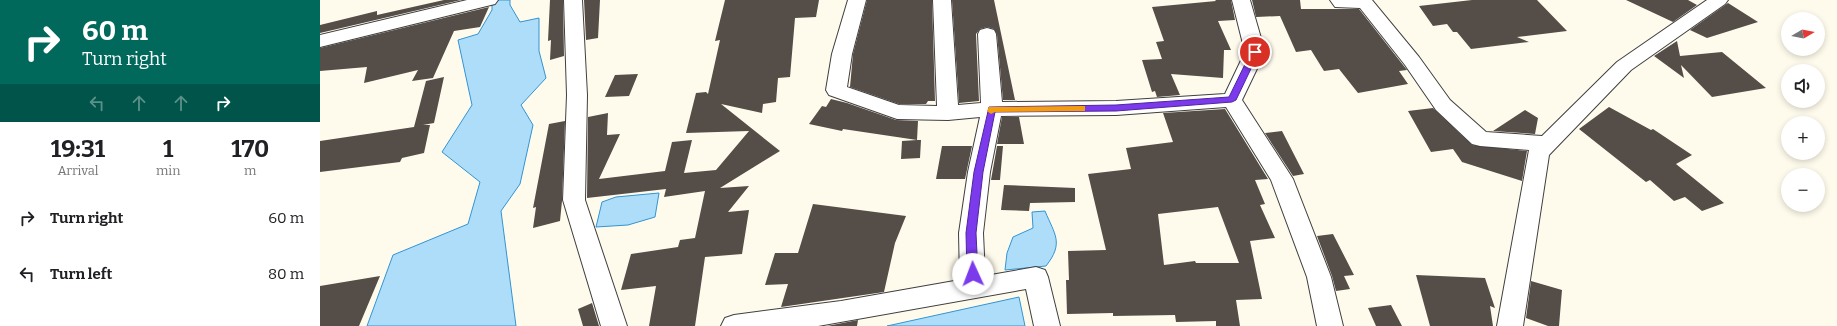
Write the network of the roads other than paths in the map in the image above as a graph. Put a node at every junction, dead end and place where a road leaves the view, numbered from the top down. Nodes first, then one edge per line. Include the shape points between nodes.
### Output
1 (573, 0) edge
2 (857, 0) edge
3 (942, 0) edge
4 (1241, 0) edge
5 (1340, 0) edge
6 (1719, 0) edge
7 (482, 2) edge
8 (987, 34) dead end
9 (320, 42) edge
10 (1232, 100) junction
11 (992, 110) junction
12 (948, 114) junction
13 (1547, 144) junction
14 (973, 288) junction
15 (614, 326) edge
16 (734, 326) edge
17 (1047, 326) edge
18 (1330, 326) edge
19 (1510, 326) edge

1 - 15 street via 577,95 574,200
2 - 12 street via 842,54 836,90 897,112
3 - 12 street
4 - 10 street via 1255,52
5 - 13 street via 1341,3 1365,3 1412,61 1443,105 1480,140
6 - 13 street via 1624,66
7 - 9 street
8 - 11 street
10 - 11 street via 1116,108
10 - 18 street via 1282,179 1319,278
11 - 12 street
11 - 14 street via 979,172 971,233
13 - 19 street via 1539,152
14 - 16 street via 841,312
14 - 17 street via 1036,277

